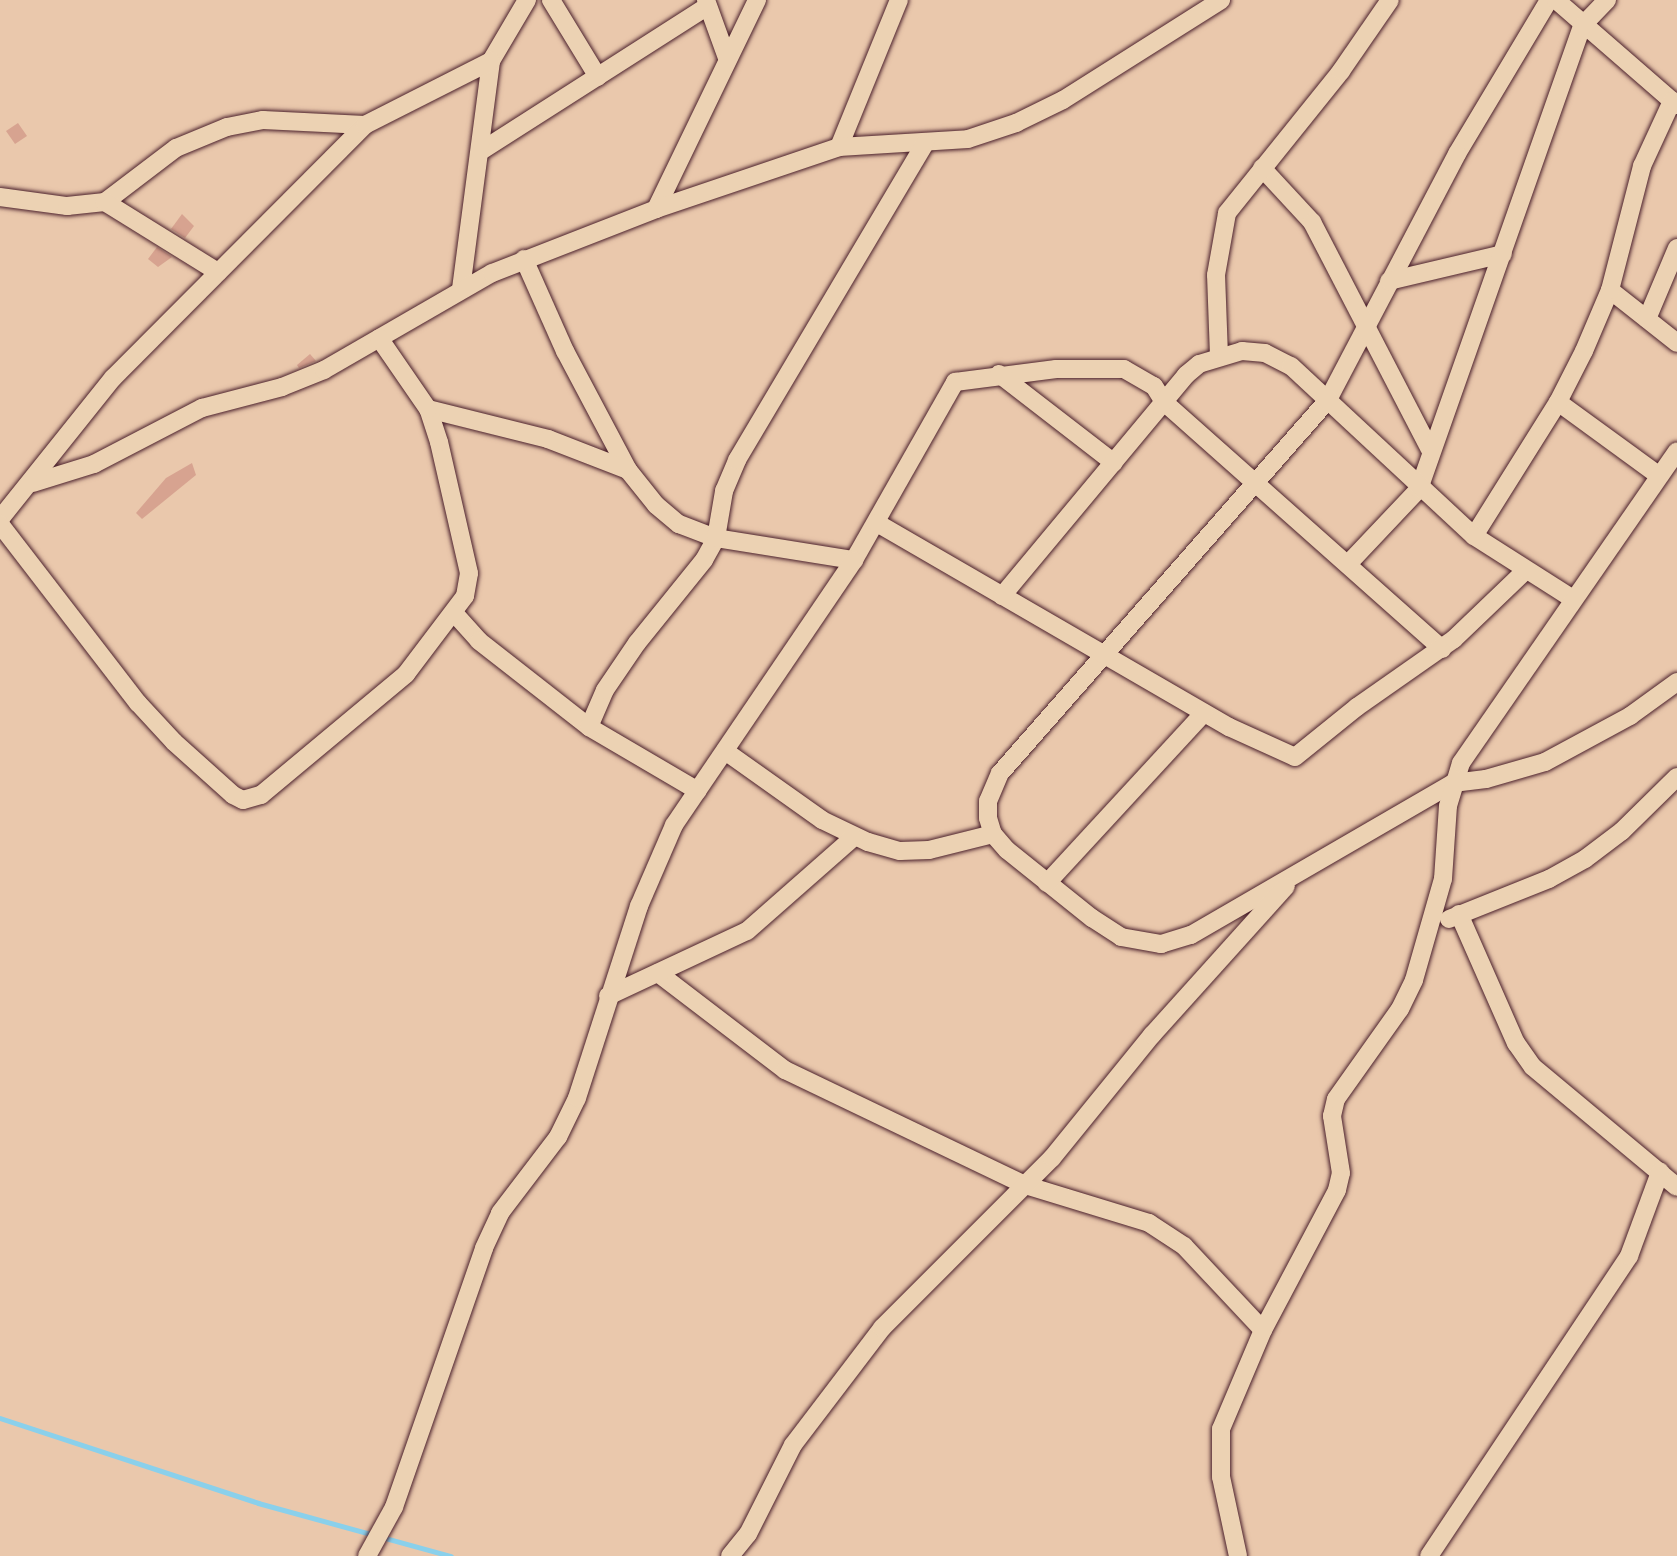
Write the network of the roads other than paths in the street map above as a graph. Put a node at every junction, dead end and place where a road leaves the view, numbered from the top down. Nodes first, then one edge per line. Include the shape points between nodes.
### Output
1 (527, 0) edge
2 (551, 0) edge
3 (757, 0) edge
4 (899, 0) edge
5 (1390, 0) edge
6 (1549, 0) edge
7 (1556, 0) edge
8 (1607, 0) edge
9 (707, 3) edge
10 (1208, 3) edge
11 (1582, 26) junction
12 (727, 58) junction
13 (491, 61) junction
14 (598, 76) junction
15 (1674, 103) edge
16 (365, 125) junction
17 (925, 144) junction
18 (839, 147) junction
19 (481, 151) junction
20 (1262, 168) junction
21 (0, 197) edge
22 (105, 202) junction
23 (656, 209) junction
24 (1677, 248) edge
25 (1503, 254) junction
26 (524, 259) junction
27 (218, 272) junction
28 (1390, 281) junction
29 (461, 289) junction
30 (1610, 290) junction
31 (1647, 319) junction
32 (1367, 322) junction
33 (379, 338) junction
34 (1677, 343) edge
35 (1219, 356) junction
36 (999, 374) junction
37 (1328, 400) junction
38 (1164, 402) junction
39 (1558, 402) junction
40 (428, 409) junction
41 (1430, 450) junction
42 (1677, 451) edge
43 (1114, 463) junction
44 (628, 470) junction
45 (1658, 475) junction
46 (33, 483) junction
47 (1255, 483) junction
48 (1419, 489) junction
49 (0, 519) edge
50 (877, 523) junction
51 (0, 524) edge
52 (1474, 536) junction
53 (716, 538) junction
54 (855, 559) junction
55 (1348, 564) junction
56 (1525, 571) junction
57 (1002, 596) junction
58 (1573, 599) junction
59 (455, 614) junction
60 (1442, 649) junction
61 (1104, 653) junction
62 (1677, 682) edge
63 (1204, 713) junction
64 (589, 727) junction
65 (725, 751) junction
66 (1677, 777) edge
67 (1453, 783) junction
68 (698, 791) junction
69 (993, 834) junction
70 (854, 837) junction
71 (1297, 874) junction
72 (1047, 883) junction
73 (1459, 914) junction
74 (1433, 925) junction
75 (658, 973) junction
76 (608, 996) junction
77 (1660, 1172) junction
78 (1025, 1185) junction
79 (1677, 1188) edge
80 (1263, 1330) junction
81 (367, 1556) edge
82 (730, 1556) edge
83 (1238, 1556) edge
84 (1429, 1556) edge

1 - 13 street
2 - 14 street
3 - 12 street
4 - 18 street
5 - 20 street via 1341,71
6 - 28 street via 1485,103
7 - 11 street
8 - 11 street
9 - 12 street
9 - 14 street
10 - 17 street via 1063,100 968,139
11 - 15 street
11 - 25 street
12 - 23 street
13 - 16 street
13 - 19 street
14 - 19 street
15 - 30 street via 1642,166
16 - 22 street via 263,120 227,127 176,148
16 - 27 street
17 - 18 street
17 - 53 street via 737,460 723,491
18 - 23 street
19 - 29 street
20 - 32 street via 1312,222
20 - 35 street via 1240,192 1221,233 1216,275
21 - 22 street via 67,206
22 - 27 street
23 - 26 street
24 - 31 street
25 - 28 street
25 - 41 street
26 - 29 street
26 - 44 street via 565,351
27 - 46 street via 113,378
28 - 32 street
29 - 33 street
30 - 31 street
30 - 39 street
31 - 34 street
32 - 37 street
32 - 41 street
33 - 40 street
33 - 46 street via 324,370 282,387 202,408 94,464
35 - 37 street via 1265,353 1291,366
35 - 38 street via 1186,375
36 - 38 street via 1124,369 1154,386
36 - 43 street
36 - 50 street via 969,376 946,390
37 - 47 street
37 - 48 street
38 - 43 street
38 - 47 street
39 - 45 street
39 - 52 street
40 - 44 street via 548,439
40 - 59 street via 469,573
41 - 48 street
42 - 45 street
43 - 57 street
44 - 53 street via 668,516
45 - 58 street
46 - 49 street
47 - 55 street
47 - 61 street
48 - 52 street
48 - 55 street
50 - 54 street
50 - 57 street
51 - 59 street via 75,615 138,703 174,742 243,800 261,795 370,708 406,674
52 - 56 street
53 - 54 street
53 - 64 street via 605,690
54 - 65 street
55 - 60 street
56 - 58 street
56 - 60 street
57 - 61 street
58 - 67 street via 1475,742
59 - 64 street via 480,641
60 - 63 street via 1350,712 1295,757
61 - 63 street
61 - 69 street via 1000,773 988,801
62 - 67 street via 1630,716 1545,762
63 - 72 street
64 - 68 street
65 - 68 street
65 - 70 street via 773,788
66 - 73 street via 1622,831 1585,859 1549,879
67 - 71 street
67 - 74 street
68 - 76 street via 674,825
69 - 70 street via 929,850 900,851
69 - 72 street
70 - 75 street via 747,931
71 - 72 street via 1191,935 1161,944 1121,937
71 - 78 street
73 - 74 street
73 - 77 street via 1516,1043 1533,1067
74 - 80 street via 1400,1009 1336,1099 1332,1116 1340,1173 1337,1190
75 - 76 street
75 - 78 street via 785,1070
76 - 81 street via 577,1098 563,1128 500,1213 484,1248 394,1507
77 - 79 street
77 - 84 street via 1629,1256
78 - 80 street via 1149,1223 1168,1234
78 - 82 street via 882,1328 793,1445 748,1534
80 - 83 street via 1221,1429 1220,1477

